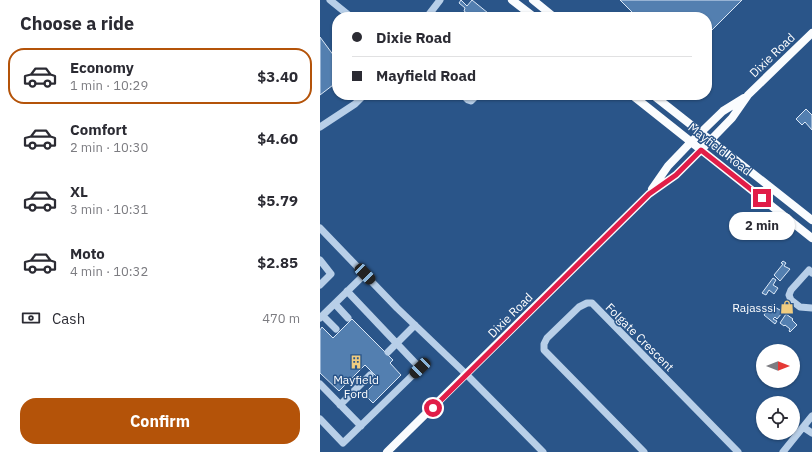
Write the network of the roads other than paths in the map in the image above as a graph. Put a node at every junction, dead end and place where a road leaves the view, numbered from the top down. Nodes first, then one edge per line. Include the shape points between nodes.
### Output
1 (330, 0) edge
2 (440, 0) edge
3 (512, 0) edge
4 (533, 0) edge
5 (345, 12) edge
6 (430, 12) edge
7 (528, 12) edge
8 (548, 12) edge
9 (812, 33) edge
10 (748, 95) junction
11 (359, 100) edge
12 (638, 100) edge
13 (659, 100) edge
14 (320, 127) edge
15 (701, 133) junction
16 (710, 140) junction
17 (691, 142) junction
18 (701, 150) junction
19 (649, 194) junction
20 (812, 220) edge
21 (322, 233) edge
22 (812, 238) edge
23 (320, 260) edge
24 (812, 273) edge
25 (365, 274) junction
26 (320, 285) edge
27 (347, 292) junction
28 (335, 304) junction
29 (812, 308) edge
30 (321, 317) edge
31 (348, 318) dead end
32 (415, 325) junction
33 (336, 329) dead end
34 (397, 343) junction
35 (388, 352) dead end
36 (370, 375) dead end
37 (466, 375) junction
38 (320, 384) edge
39 (340, 405) junction
40 (812, 416) edge
41 (320, 419) edge
42 (361, 426) junction
43 (803, 427) junction
44 (812, 433) edge
45 (387, 452) edge
46 (543, 452) edge
47 (644, 452) edge
48 (738, 452) edge
49 (783, 452) edge

1 - 5 street
2 - 6 street
3 - 7 main road
4 - 8 main road
9 - 10 main road, Dixie Road
10 - 15 main road, Dixie Road via 723,111
10 - 16 main road, Dixie Road via 732,118
11 - 14 street
12 - 17 main road, Mayfield Road
13 - 15 main road, Mayfield Road
15 - 16 main road, Mayfield Road
15 - 17 main road, Dixie Road
16 - 18 main road, Dixie Road
16 - 20 main road, Mayfield Road
17 - 18 main road, Mayfield Road
17 - 19 main road, Dixie Road via 668,166
18 - 19 main road, Dixie Road via 676,175
18 - 22 main road, Mayfield Road
19 - 37 main road, Dixie Road
21 - 25 street
23 - 26 street via 331,274
24 - 29 street via 809,270 789,295 800,307
25 - 27 street
25 - 32 street
27 - 28 street
27 - 34 street
28 - 30 street
28 - 31 street
30 - 33 street
32 - 34 street
32 - 37 street
34 - 35 street
34 - 42 street via 420,368
36 - 39 street
37 - 45 main road, Dixie Road
37 - 46 street
38 - 39 street
39 - 42 street
40 - 43 street
41 - 42 street via 343,443
43 - 44 street
43 - 49 street
47 - 48 street, Folgate Crescent via 544,350 547,338 579,307 587,303 592,303

